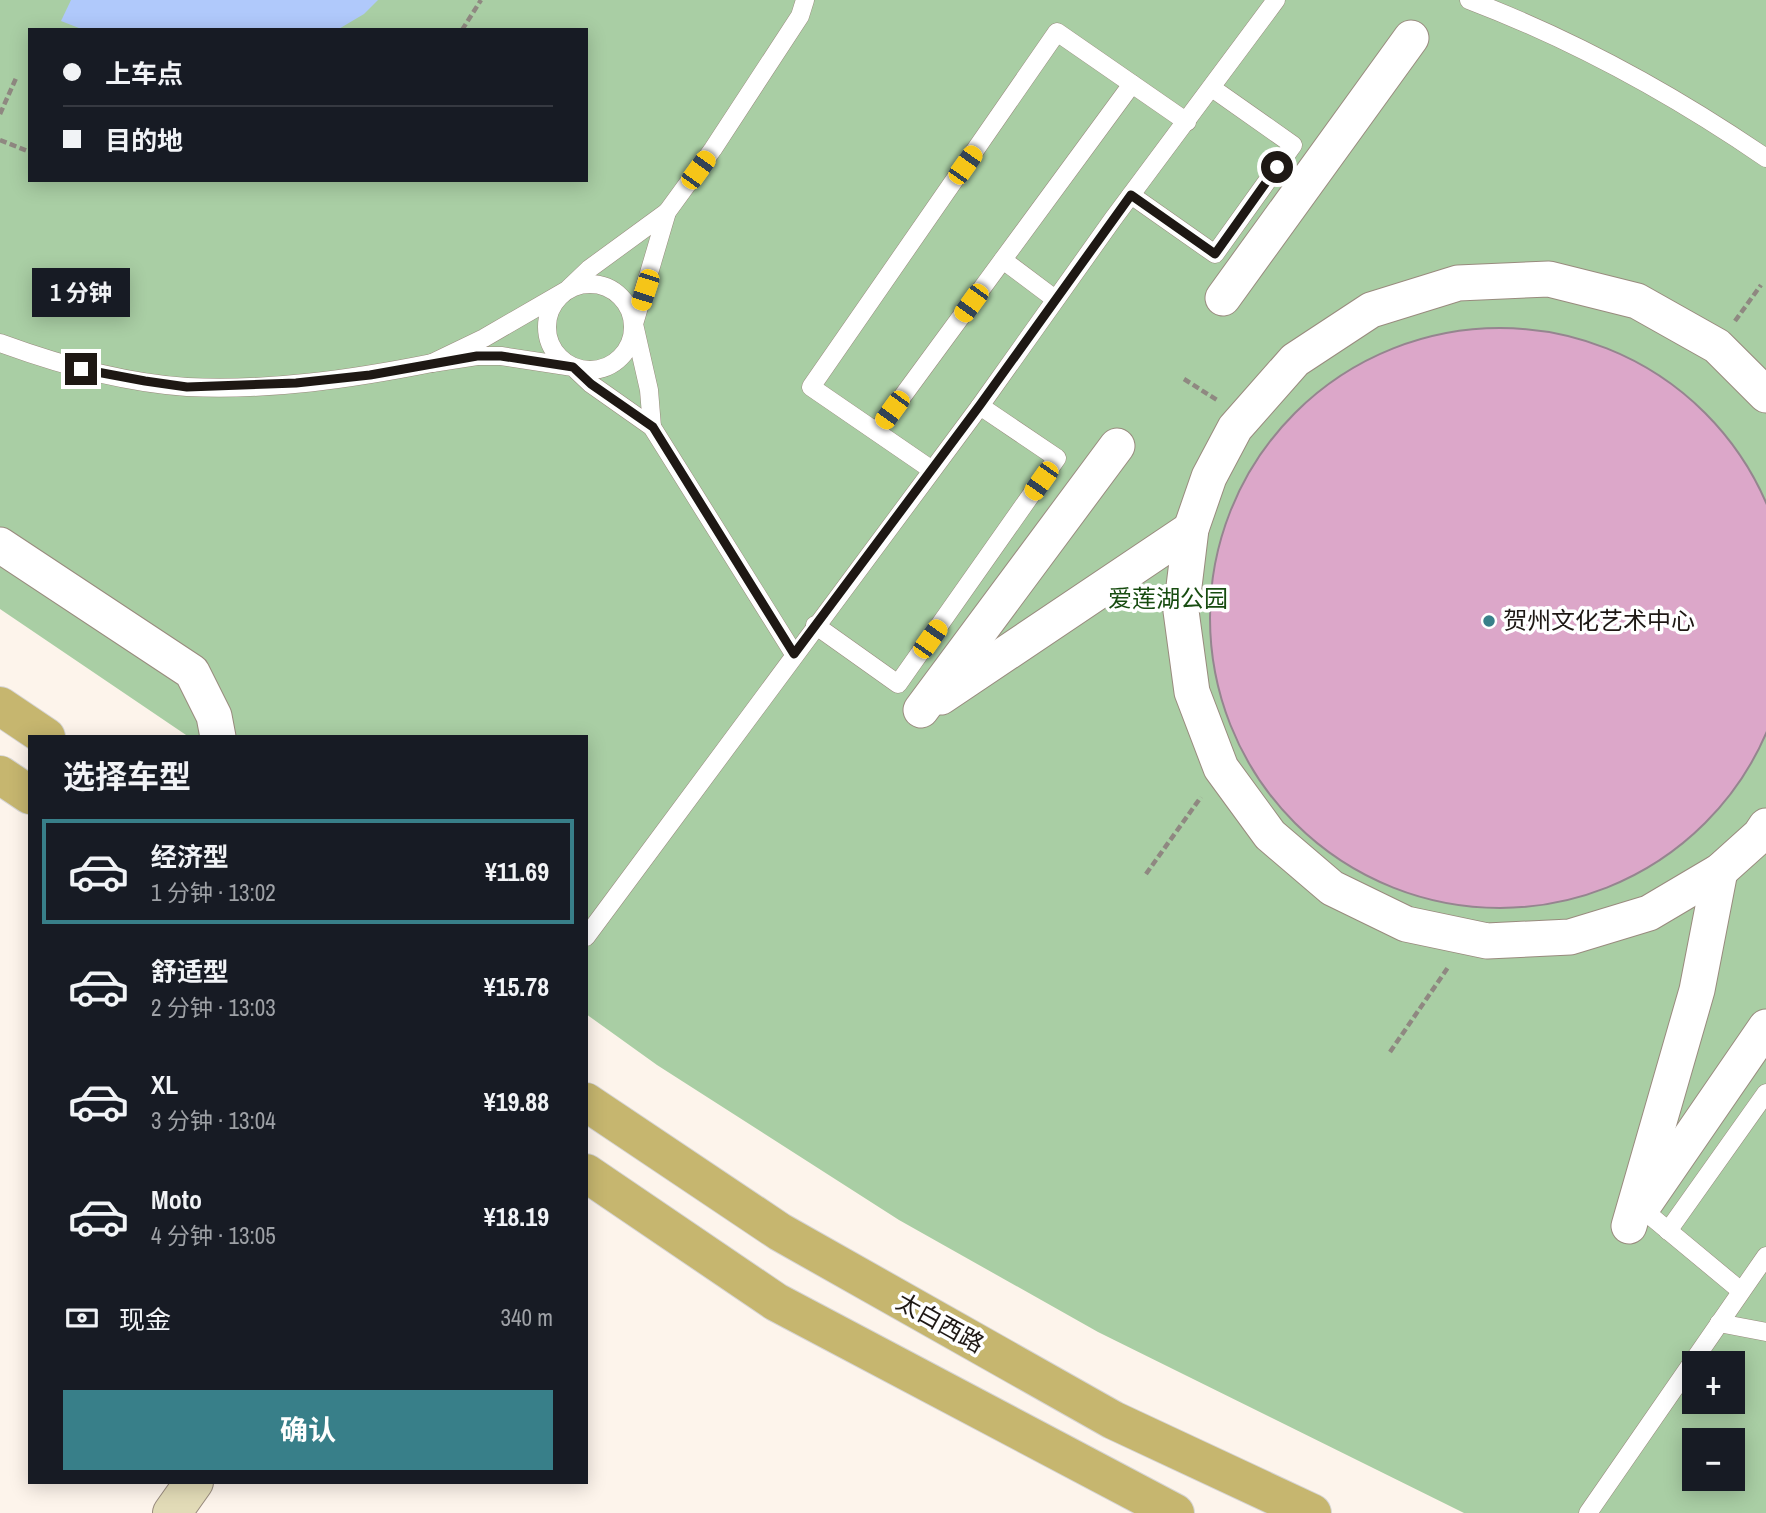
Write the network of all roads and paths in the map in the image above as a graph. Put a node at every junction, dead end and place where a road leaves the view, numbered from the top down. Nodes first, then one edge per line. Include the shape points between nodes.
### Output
1 (481, 0) edge
2 (820, 0) edge
3 (1276, 0) edge
4 (1469, 0) edge
5 (803, 8) edge
6 (463, 28) edge
7 (1411, 38) dead end
8 (17, 76) dead end
9 (1132, 84) junction
10 (1212, 88) junction
11 (0, 114) edge
12 (1187, 122) junction
13 (0, 139) edge
14 (28, 151) edge
15 (1766, 158) edge
16 (1131, 195) junction
17 (667, 212) junction
18 (1003, 260) junction
19 (1761, 285) dead end
20 (567, 290) junction
21 (1223, 298) dead end
22 (1055, 299) junction
23 (634, 324) junction
24 (0, 343) edge
25 (1717, 346) junction
26 (432, 363) junction
27 (573, 367) junction
28 (1766, 395) edge
29 (980, 405) junction
30 (653, 427) junction
31 (877, 431) junction
32 (1118, 446) dead end
33 (932, 470) junction
34 (1191, 529) junction
35 (0, 545) edge
36 (815, 625) junction
37 (794, 654) junction
38 (913, 693) junction
39 (0, 706) edge
40 (43, 735) edge
41 (218, 735) edge
42 (1222, 768) junction
43 (0, 775) edge
44 (28, 794) edge
45 (1766, 826) edge
46 (1720, 871) junction
47 (1146, 874) dead end
48 (588, 934) edge
49 (1469, 936) junction
50 (1766, 1027) edge
51 (1390, 1052) dead end
52 (1766, 1093) edge
53 (588, 1103) edge
54 (588, 1173) edge
55 (1641, 1208) junction
56 (1668, 1231) junction
57 (1766, 1256) edge
58 (1741, 1291) junction
59 (1719, 1323) junction
60 (1766, 1332) edge
61 (193, 1484) edge
62 (172, 1513) edge
63 (1175, 1513) edge
64 (1312, 1513) edge
65 (1588, 1513) edge

1 - 6 path
2 - 5 lane
3 - 10 lane
4 - 15 lane via 1523,20 1606,62 1712,121
5 - 17 lane
7 - 21 street
8 - 11 path
9 - 12 lane
9 - 18 lane
9 - 31 lane via 1057,32 811,387
10 - 12 lane
10 - 16 lane via 1293,145 1215,254
12 - 16 lane
13 - 14 path
16 - 22 lane
17 - 20 lane
17 - 23 lane
18 - 22 lane
18 - 31 lane
19 - 25 path
20 - 23 lane via 581,284 610,288 630,309
20 - 26 lane
20 - 27 lane via 550,310 548,337 562,360
22 - 29 lane
23 - 27 lane via 626,352 615,363 601,369
23 - 30 lane
24 - 26 lane via 68,366 187,387 296,383
25 - 28 street
25 - 34 street via 1637,302 1549,279 1458,283 1371,310 1295,360 1236,428 1209,477
26 - 27 lane via 501,356
27 - 30 lane
29 - 33 lane
29 - 38 lane via 1057,458
30 - 37 lane
31 - 33 lane
32 - 38 street
33 - 36 lane
34 - 38 street via 921,710
34 - 42 street via 1181,611 1192,692
35 - 41 street via 192,672 214,716
36 - 37 lane
36 - 38 lane
37 - 48 lane
39 - 40 main road
42 - 47 path
42 - 49 street via 1270,835 1332,888 1406,924
43 - 44 main road
45 - 46 street
46 - 49 street via 1649,913 1570,937 1487,941
46 - 55 street via 1697,990 1629,1226
49 - 51 path
50 - 55 street
52 - 56 lane
53 - 64 main road, 太白西路 via 780,1233 1113,1420
54 - 63 main road via 776,1302
55 - 56 lane
56 - 58 lane
57 - 58 lane
58 - 59 lane
59 - 60 lane
59 - 65 lane
61 - 62 street

